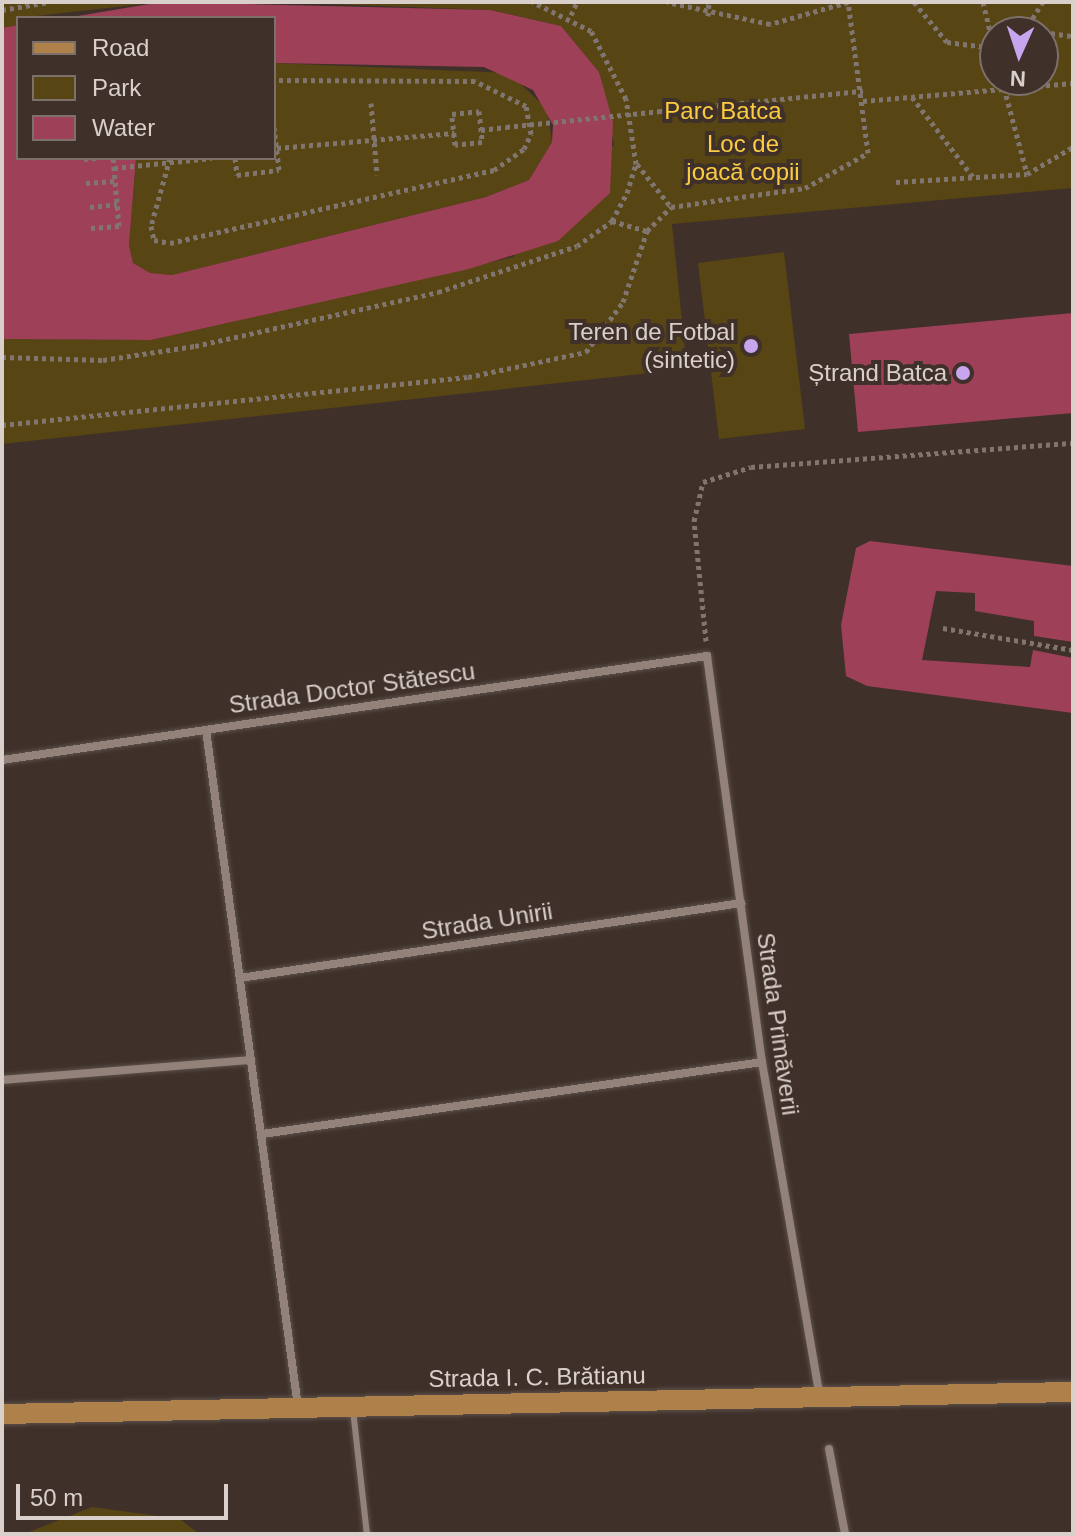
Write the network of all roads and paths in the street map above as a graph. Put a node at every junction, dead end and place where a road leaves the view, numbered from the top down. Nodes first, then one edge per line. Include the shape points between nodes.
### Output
1 (48, 2) edge
2 (533, 2) edge
3 (577, 2) edge
4 (667, 2) edge
5 (709, 2) edge
6 (914, 2) edge
7 (2, 10) edge
8 (571, 15) junction
9 (708, 16) junction
10 (979, 46) edge
11 (276, 80) edge
12 (863, 91) junction
13 (979, 91) edge
14 (1007, 96) edge
15 (912, 97) junction
16 (863, 101) junction
17 (371, 103) dead end
18 (481, 130) junction
19 (454, 133) junction
20 (374, 139) junction
21 (276, 141) edge
22 (1073, 147) edge
23 (277, 148) junction
24 (113, 160) edge
25 (171, 160) edge
26 (235, 160) edge
27 (636, 164) junction
28 (114, 168) junction
29 (1027, 174) junction
30 (377, 175) dead end
31 (974, 177) junction
32 (115, 181) junction
33 (896, 182) dead end
34 (86, 183) dead end
35 (117, 204) junction
36 (90, 207) dead end
37 (671, 207) junction
38 (612, 221) junction
39 (91, 228) dead end
40 (647, 231) junction
41 (2, 357) edge
42 (2, 425) edge
43 (1073, 443) edge
44 (943, 628) dead end
45 (1073, 650) edge
46 (707, 656) junction
47 (206, 730) junction
48 (2, 760) edge
49 (741, 903) junction
50 (240, 978) junction
51 (251, 1060) junction
52 (762, 1062) junction
53 (2, 1080) edge
54 (262, 1134) junction
55 (1073, 1392) edge
56 (820, 1397) junction
57 (353, 1406) junction
58 (298, 1408) junction
59 (2, 1414) edge
60 (829, 1449) dead end
61 (367, 1534) edge
62 (845, 1534) edge

1 - 7 path
2 - 8 path
3 - 8 path
4 - 9 path
5 - 9 path
6 - 10 path via 947,42
8 - 27 path via 607,53 617,75
9 - 12 path via 770,24 848,2
11 - 25 path via 475,81 526,106 531,134 524,149 494,170 170,243 154,240 151,226
12 - 16 path
12 - 18 path, bridge
13 - 15 path
14 - 29 path
15 - 16 path
15 - 31 path
16 - 37 path via 868,153 805,188
17 - 20 path
18 - 19 path via 482,142 455,145
18 - 19 path via 479,111 452,114
19 - 20 path
20 - 23 path
20 - 30 path
21 - 23 path
22 - 29 path
23 - 26 path via 279,170 237,175
24 - 28 path
25 - 28 path
27 - 37 path
27 - 38 path
28 - 32 path
29 - 31 path
31 - 33 path
32 - 34 path
32 - 35 path
35 - 36 path
35 - 39 path via 119,226
37 - 40 path
38 - 40 path
38 - 41 path via 525,269 372,308 103,360
40 - 42 path via 623,302 586,352 468,377
43 - 46 path via 751,467 703,482 694,521
44 - 45 path
46 - 47 street, Strada Doctor Stătescu
46 - 49 street, Strada Primăverii
47 - 48 street, Strada Doctor Stătescu
47 - 50 street
49 - 50 street, Strada Unirii
49 - 52 street, Strada Primăverii
50 - 51 street
51 - 53 street
51 - 54 street
52 - 54 street
52 - 56 street, Strada Primăverii
54 - 58 street
55 - 56 main road, Strada I. C. Brătianu
56 - 57 main road, Strada I. C. Brătianu
57 - 58 main road, Strada I. C. Brătianu
57 - 61 lane
58 - 59 main road, Strada I. C. Brătianu
60 - 62 street

